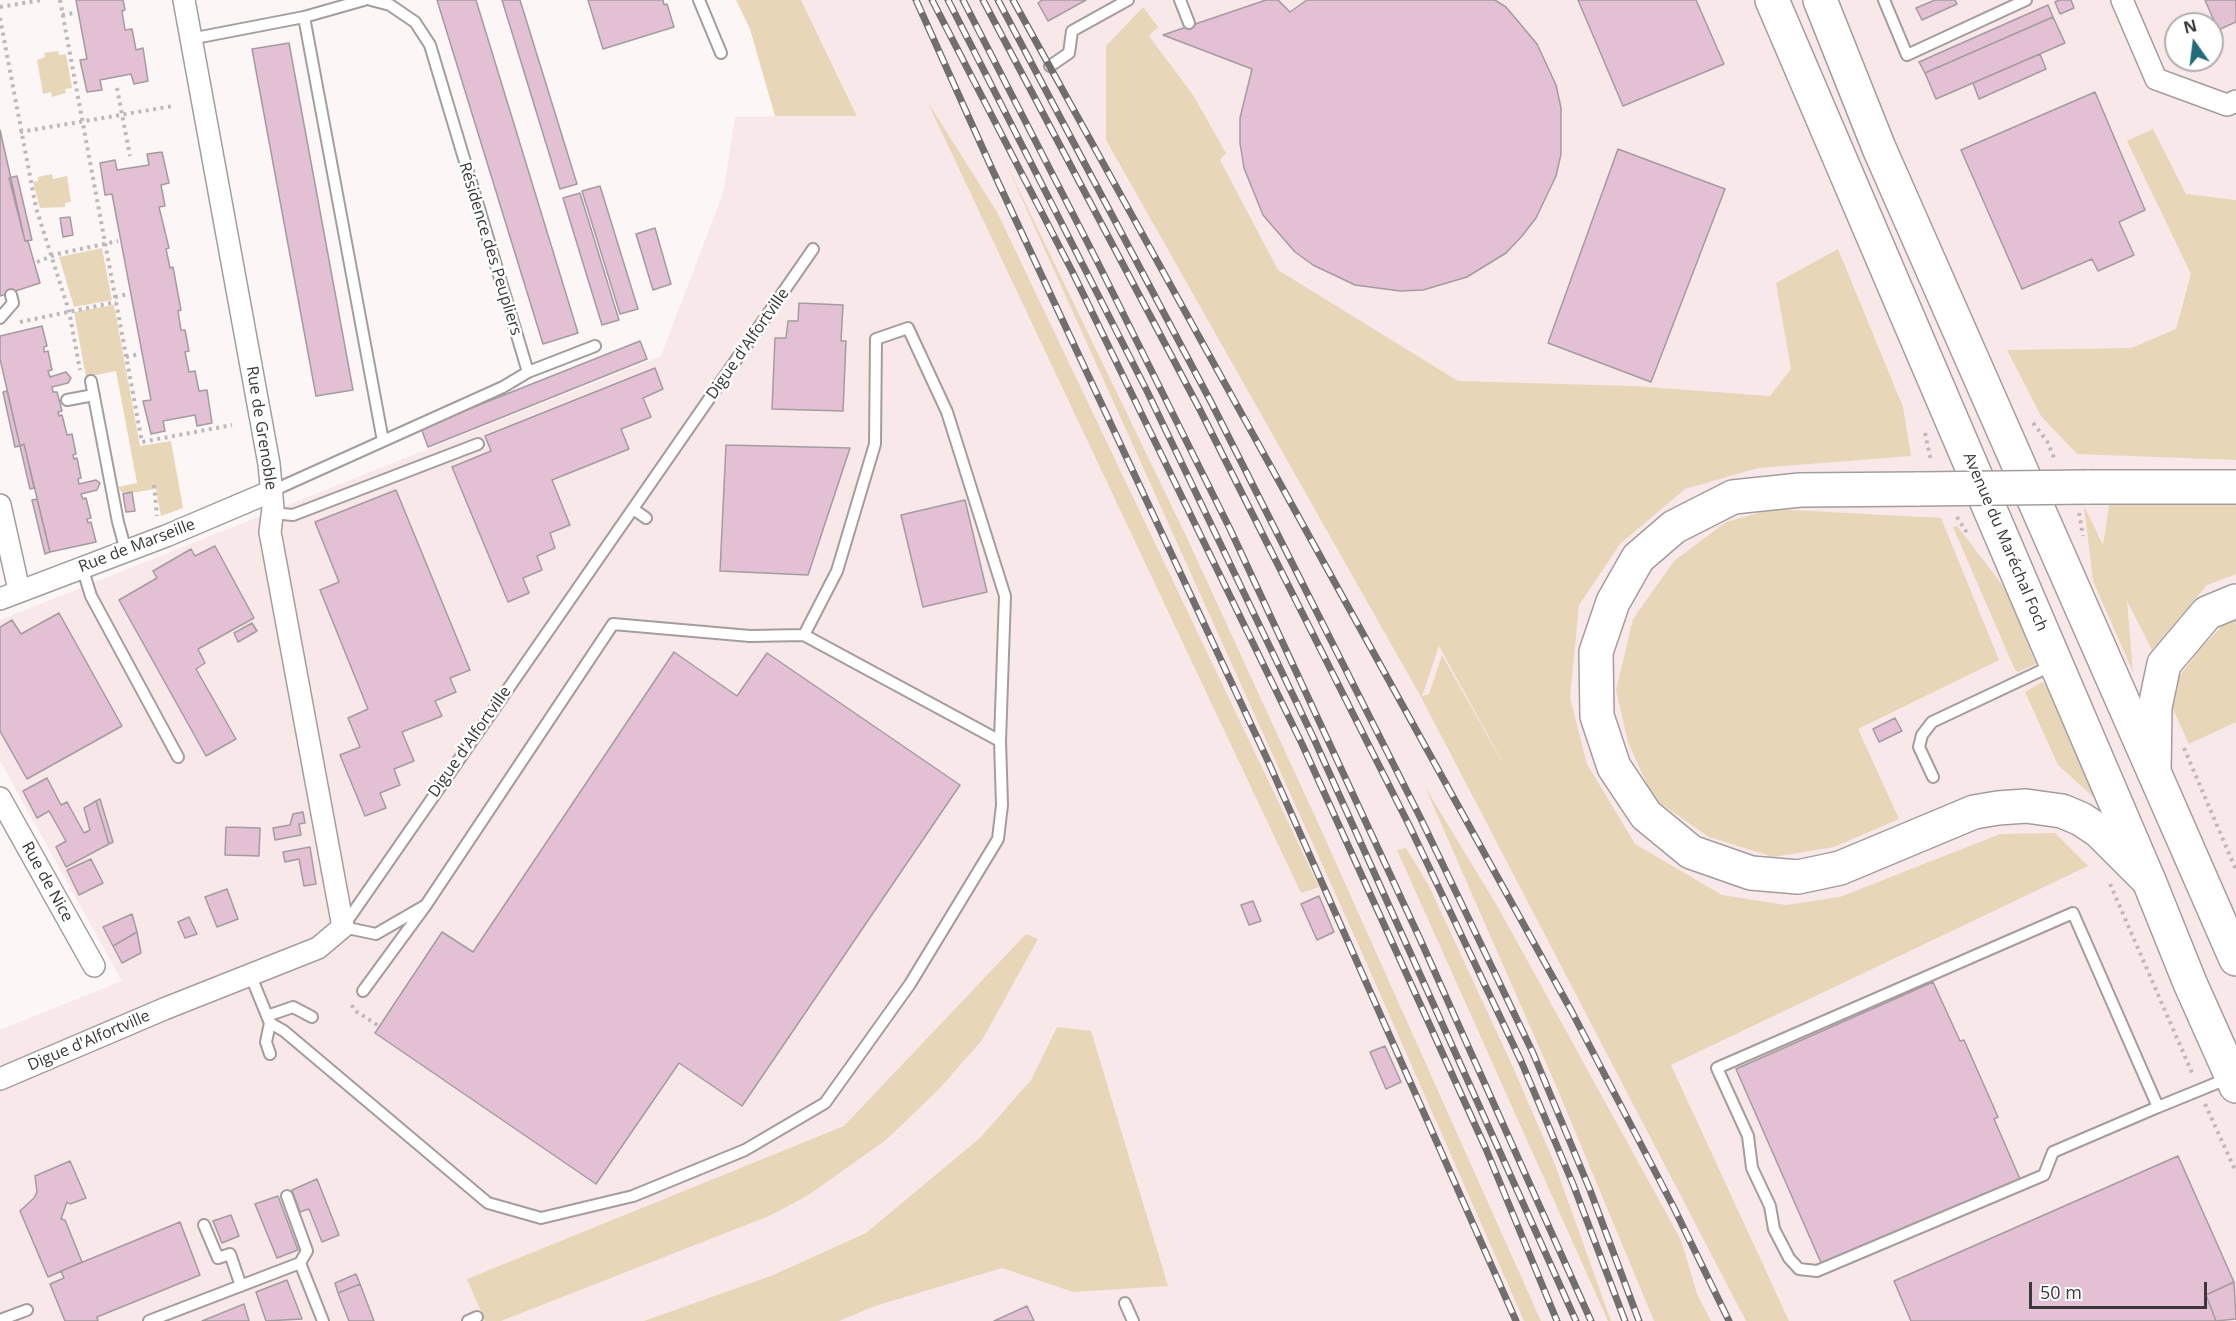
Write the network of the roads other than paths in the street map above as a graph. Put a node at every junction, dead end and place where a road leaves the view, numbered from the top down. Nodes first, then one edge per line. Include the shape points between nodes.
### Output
1 (184, 0) edge
2 (364, 0) edge
3 (371, 0) edge
4 (699, 0) edge
5 (1128, 0) edge
6 (1180, 0) edge
7 (1772, 0) edge
8 (1820, 0) edge
9 (1884, 0) edge
10 (2026, 0) edge
11 (2122, 0) edge
12 (304, 17) junction
13 (1189, 23) dead end
14 (190, 39) junction
15 (721, 53) dead end
16 (1050, 66) dead end
17 (2233, 109) edge
18 (813, 249) dead end
19 (11, 295) dead end
20 (0, 318) edge
21 (595, 346) dead end
22 (528, 372) junction
23 (91, 381) road end
24 (94, 395) junction
25 (67, 400) dead end
26 (382, 441) junction
27 (478, 444) dead end
28 (2236, 487) edge
29 (272, 491) junction
30 (0, 505) edge
31 (633, 509) junction
32 (272, 513) junction
33 (646, 518) dead end
34 (126, 551) junction
35 (82, 567) junction
36 (10, 594) edge
37 (2236, 601) edge
38 (804, 635) junction
39 (2062, 677) junction
40 (1000, 741) junction
41 (178, 757) dead end
42 (2154, 772) junction
43 (1933, 777) dead end
44 (0, 798) edge
45 (2149, 881) junction
46 (426, 905) junction
47 (342, 927) junction
48 (2236, 959) edge
49 (94, 966) dead end
50 (250, 974) junction
51 (363, 991) dead end
52 (312, 1017) dead end
53 (269, 1019) junction
54 (270, 1054) dead end
55 (0, 1078) edge
56 (2234, 1081) edge
57 (2158, 1107) junction
58 (287, 1196) dead end
59 (204, 1225) dead end
60 (300, 1263) junction
61 (241, 1286) junction
62 (1125, 1303) dead end
63 (19, 1313) edge
64 (0, 1320) edge
65 (149, 1321) edge
66 (323, 1321) edge
67 (1133, 1321) edge

1 - 14 street, Rue de Grenoble
2 - 12 lane
3 - 22 lane, Résidence des Peupliers via 390,5 415,22 430,45
4 - 15 lane
5 - 16 lane via 1072,30 1069,53
6 - 13 lane
7 - 39 main road, Avenue du Maréchal Foch
8 - 42 main road via 1883,158
9 - 10 lane via 1907,54
11 - 17 street via 2156,79
12 - 14 lane
12 - 26 lane
14 - 29 street, Rue de Grenoble
18 - 31 lane, Digue d'Alfortville
19 - 20 lane via 13,303
21 - 22 lane
22 - 26 lane
23 - 24 lane
24 - 25 lane
24 - 34 lane
26 - 29 lane
27 - 32 lane via 293,515
28 - 45 main road, bridge via 1800,490 1733,497 1674,527 1638,558 1613,602 1596,652 1597,716 1614,767 1646,815 1691,852 1751,873 1798,877 1840,868 1974,812 2026,806 2062,811 2081,819 2099,831
29 - 32 street, Rue de Grenoble
29 - 34 street, Rue de Marseille
30 - 36 street
31 - 33 lane
31 - 47 lane, Digue d'Alfortville
32 - 47 street, Rue de Grenoble via 270,532
34 - 35 street, Rue de Marseille
35 - 36 street, Rue de Marseille
35 - 41 lane via 91,596
37 - 42 main road via 2207,614 2164,664 2155,707
38 - 40 lane
38 - 40 lane via 837,571 875,444 876,339 908,328 947,412 1005,596
38 - 46 lane via 750,636 613,624
39 - 43 lane via 1932,722 1919,747
39 - 45 main road, Avenue du Maréchal Foch
40 - 53 lane via 1002,805 998,840 910,984 825,1103 745,1150 633,1196 541,1218 488,1203
42 - 48 main road
44 - 49 street, Rue de Nice
45 - 56 main road, Avenue du Maréchal Foch
46 - 47 lane via 376,933
46 - 51 lane
47 - 50 street, Digue d'Alfortville via 318,948
50 - 53 lane
50 - 55 street, Digue d'Alfortville
52 - 53 lane via 293,1007
53 - 54 lane via 266,1042
56 - 57 lane
57 - 57 lane via 2073,913 1717,1068 1748,1136 1752,1168 1770,1206 1774,1229 1799,1269 1817,1271 2044,1175 2054,1152
58 - 60 lane via 307,1251
59 - 61 lane via 218,1258 230,1254
60 - 61 lane
60 - 66 lane
61 - 65 lane
62 - 67 lane
63 - 64 lane

